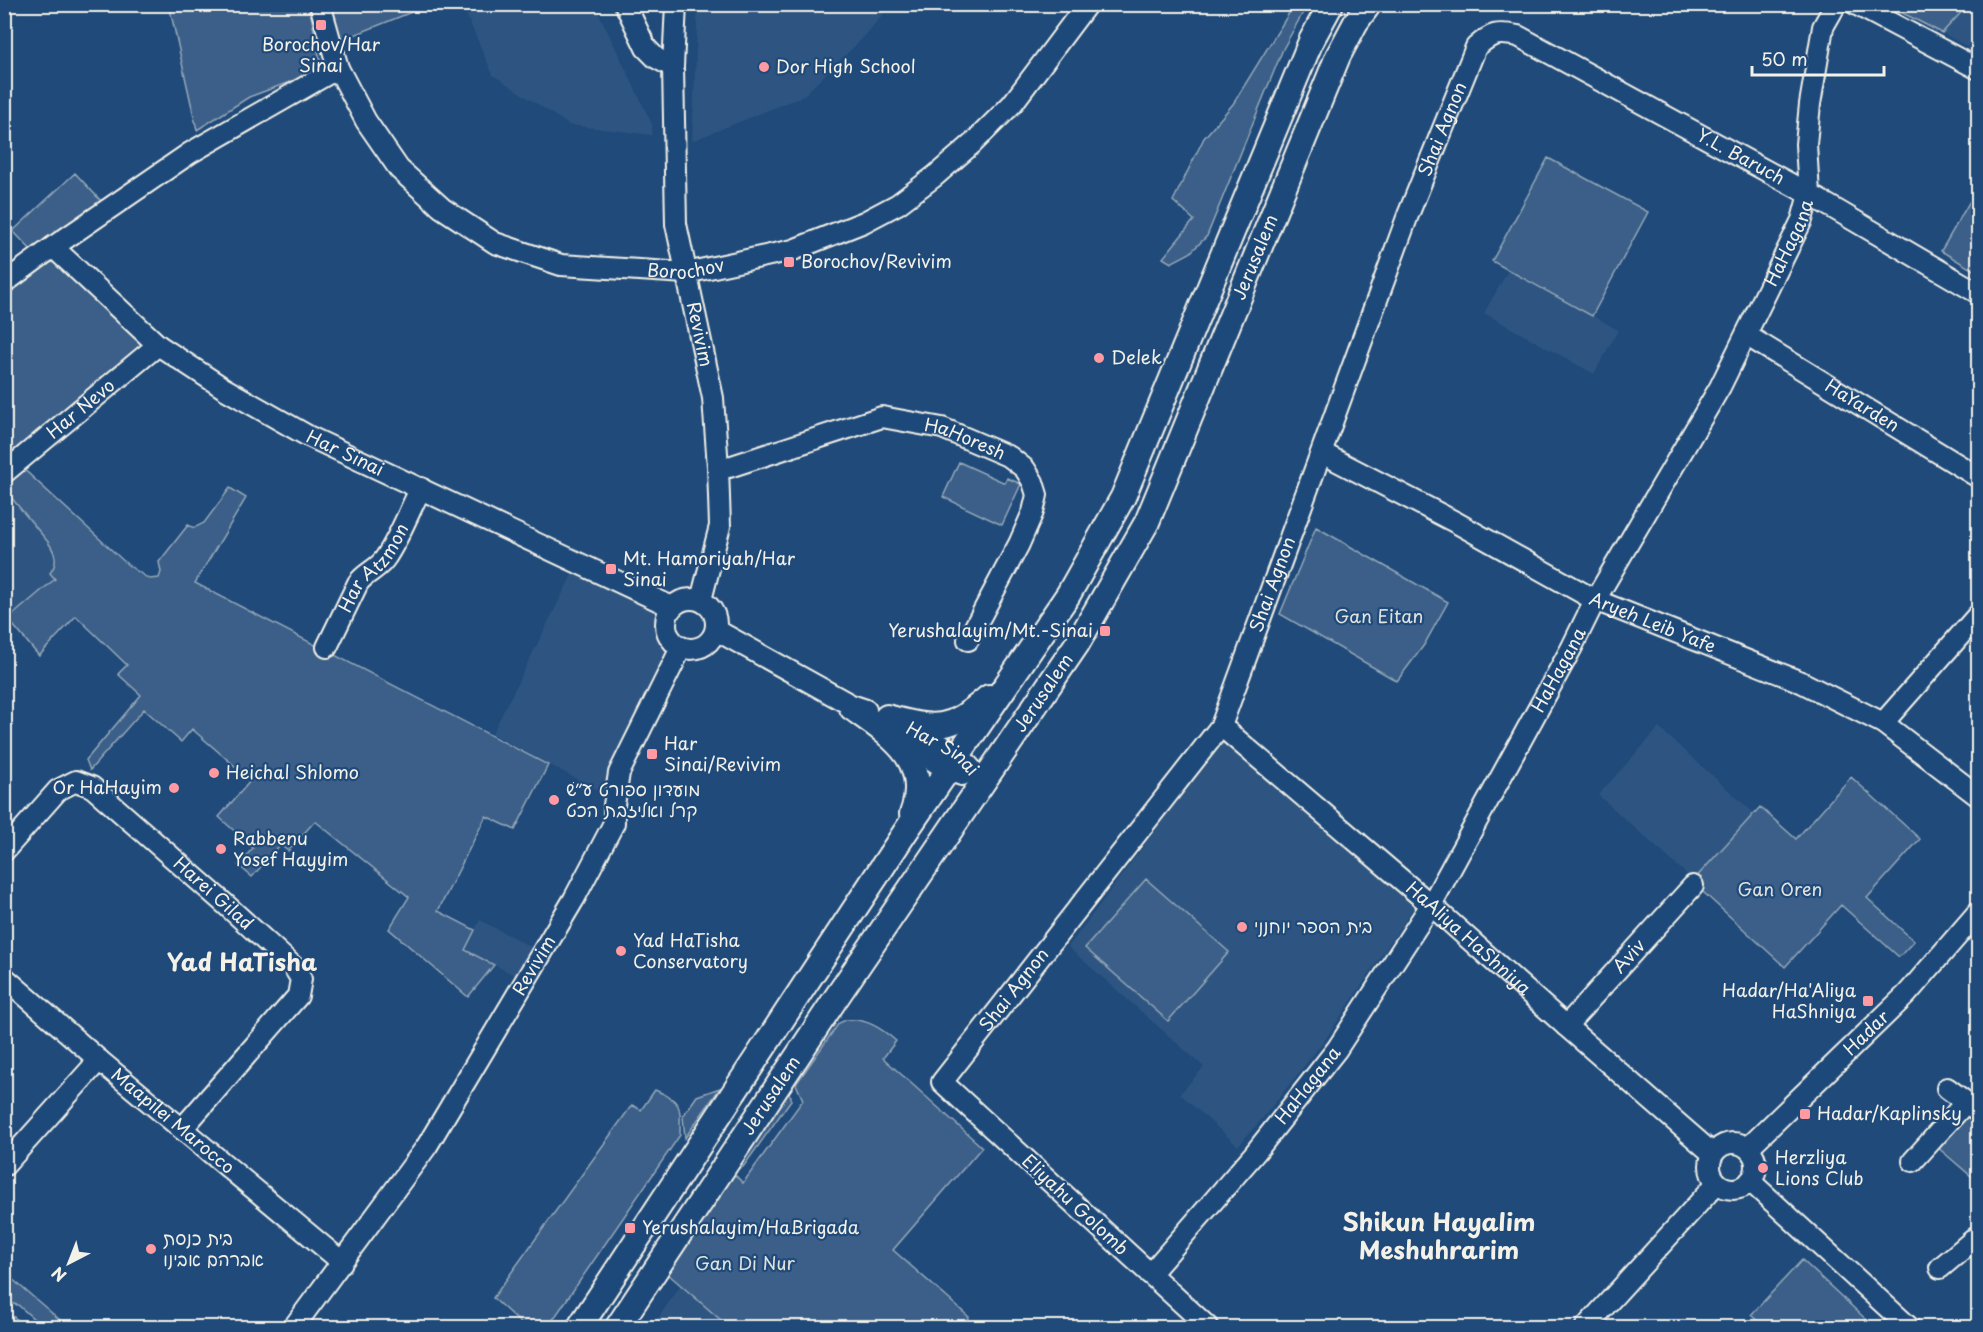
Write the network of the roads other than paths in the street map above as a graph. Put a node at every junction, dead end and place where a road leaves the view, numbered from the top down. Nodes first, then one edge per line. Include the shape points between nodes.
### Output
1 (320, 4) edge
2 (625, 4) edge
3 (676, 4) edge
4 (1087, 4) edge
5 (1331, 4) edge
6 (1369, 4) edge
7 (1836, 4) edge
8 (1856, 4) edge
9 (1500, 32) joint
10 (673, 67) junction
11 (338, 68) junction
12 (1978, 69) edge
13 (1809, 194) junction
14 (53, 247) junction
15 (686, 273) junction
16 (4, 284) edge
17 (1978, 293) edge
18 (1746, 335) junction
19 (158, 345) junction
20 (1322, 453) junction
21 (718, 467) junction
22 (4, 473) edge
23 (1978, 477) edge
24 (421, 488) junction
25 (701, 600) junction
26 (1595, 600) junction
27 (672, 607) junction
28 (1978, 615) edge
29 (716, 630) junction
30 (968, 640) dead end
31 (327, 647) dead end
32 (681, 648) junction
33 (1007, 682) junction
34 (852, 706) junction
35 (887, 717) junction
36 (1883, 723) junction
37 (1221, 726) junction
38 (952, 762) junction
39 (983, 782) junction
40 (1978, 796) edge
41 (906, 831) junction
42 (4, 851) edge
43 (1693, 886) dead end
44 (1431, 905) junction
45 (1978, 912) edge
46 (4, 977) edge
47 (1566, 1026) junction
48 (99, 1060) junction
49 (942, 1082) joint
50 (1947, 1088) dead end
51 (1972, 1106) edge
52 (182, 1129) junction
53 (1748, 1148) junction
54 (1713, 1154) junction
55 (1913, 1161) dead end
56 (4, 1166) edge
57 (1750, 1181) junction
58 (1717, 1183) junction
59 (1978, 1236) edge
60 (342, 1262) junction
61 (1940, 1268) dead end
62 (1150, 1274) junction
63 (293, 1328) edge
64 (579, 1328) edge
65 (617, 1328) edge
66 (1209, 1328) edge
67 (1585, 1328) edge
68 (1910, 1328) edge

1 - 11 street, Borochov
2 - 10 street via 646,48
3 - 10 street, Revivim
4 - 15 street, Borochov via 1012,105 935,177 898,204 793,250
5 - 33 main road, Jerusalem via 1311,41 1124,497 1068,595
6 - 39 main road, Jerusalem via 1338,56 1147,522 1077,644
7 - 13 street, HaHagana via 1822,27 1810,104 1806,144
8 - 12 street
9 - 13 street, Y.L. Baruch via 1518,36
9 - 20 street, Shai Agnon via 1476,47 1408,214
10 - 15 street, Revivim via 676,224
11 - 14 street via 190,153
11 - 15 street, Borochov via 366,121 399,169 442,208 495,243 561,265
13 - 17 street, Y.L. Baruch
13 - 18 street, HaHagana via 1802,220
14 - 16 street
14 - 19 street, Har Sinai
15 - 21 street, Revivim via 713,398
18 - 23 street, HaYarden
18 - 26 street, HaHagana via 1720,387
19 - 22 street, Har Nevo
19 - 24 street, Har Sinai via 308,436
20 - 26 street, Aryeh Leib Yafe
20 - 37 street, Shai Agnon
21 - 25 street, Revivim via 720,526
21 - 30 street, HaHoresh via 729,467 882,417 942,428 1010,457 1034,482 1037,495 1019,544
24 - 27 street, Har Sinai
24 - 31 street, Har Atzmon via 385,559 358,583
25 - 27 street via 685,599
25 - 29 street via 712,609
26 - 36 street, Aryeh Leib Yafe via 1801,682
26 - 44 street, HaHagana
27 - 32 street via 667,614 666,630
28 - 36 street
29 - 32 street via 699,648
29 - 34 street, Har Sinai
32 - 60 street, Revivim via 619,773 614,824 574,899 427,1146
33 - 35 main road via 976,708 944,726 923,727
33 - 38 main road, Jerusalem
34 - 35 street, Har Sinai
34 - 38 street, Har Sinai
34 - 41 main road via 887,733 913,762 917,802
35 - 38 street, Har Sinai
36 - 40 street, Aryeh Leib Yafe
37 - 44 street, HaAliya HaShniya
37 - 49 street, Shai Agnon
38 - 39 street, Har Sinai
38 - 41 main road, Jerusalem
39 - 65 main road, Jerusalem
41 - 64 main road, Jerusalem
42 - 52 street, Harei Gilad via 58,790 76,781 92,787 224,903 301,979 298,996
43 - 47 street, Aviv
44 - 47 street, HaAliya HaShniya
44 - 62 street, HaHagana via 1337,1048 1255,1153
45 - 53 street, Hadar via 1907,994
46 - 48 street, Maapilei Marocco
47 - 54 street, HaAliya HaShniya
48 - 52 street, Maapilei Marocco
48 - 56 street
49 - 62 street, Eliyahu Golomb
50 - 51 street
51 - 55 street
52 - 60 street, Maapilei Marocco
53 - 54 street via 1733,1143
53 - 57 street via 1756,1168
54 - 58 street via 1710,1169
57 - 58 street via 1738,1189
57 - 68 street
58 - 67 street
59 - 61 street
60 - 63 street, Revivim
62 - 66 street, Eliyahu Golomb

